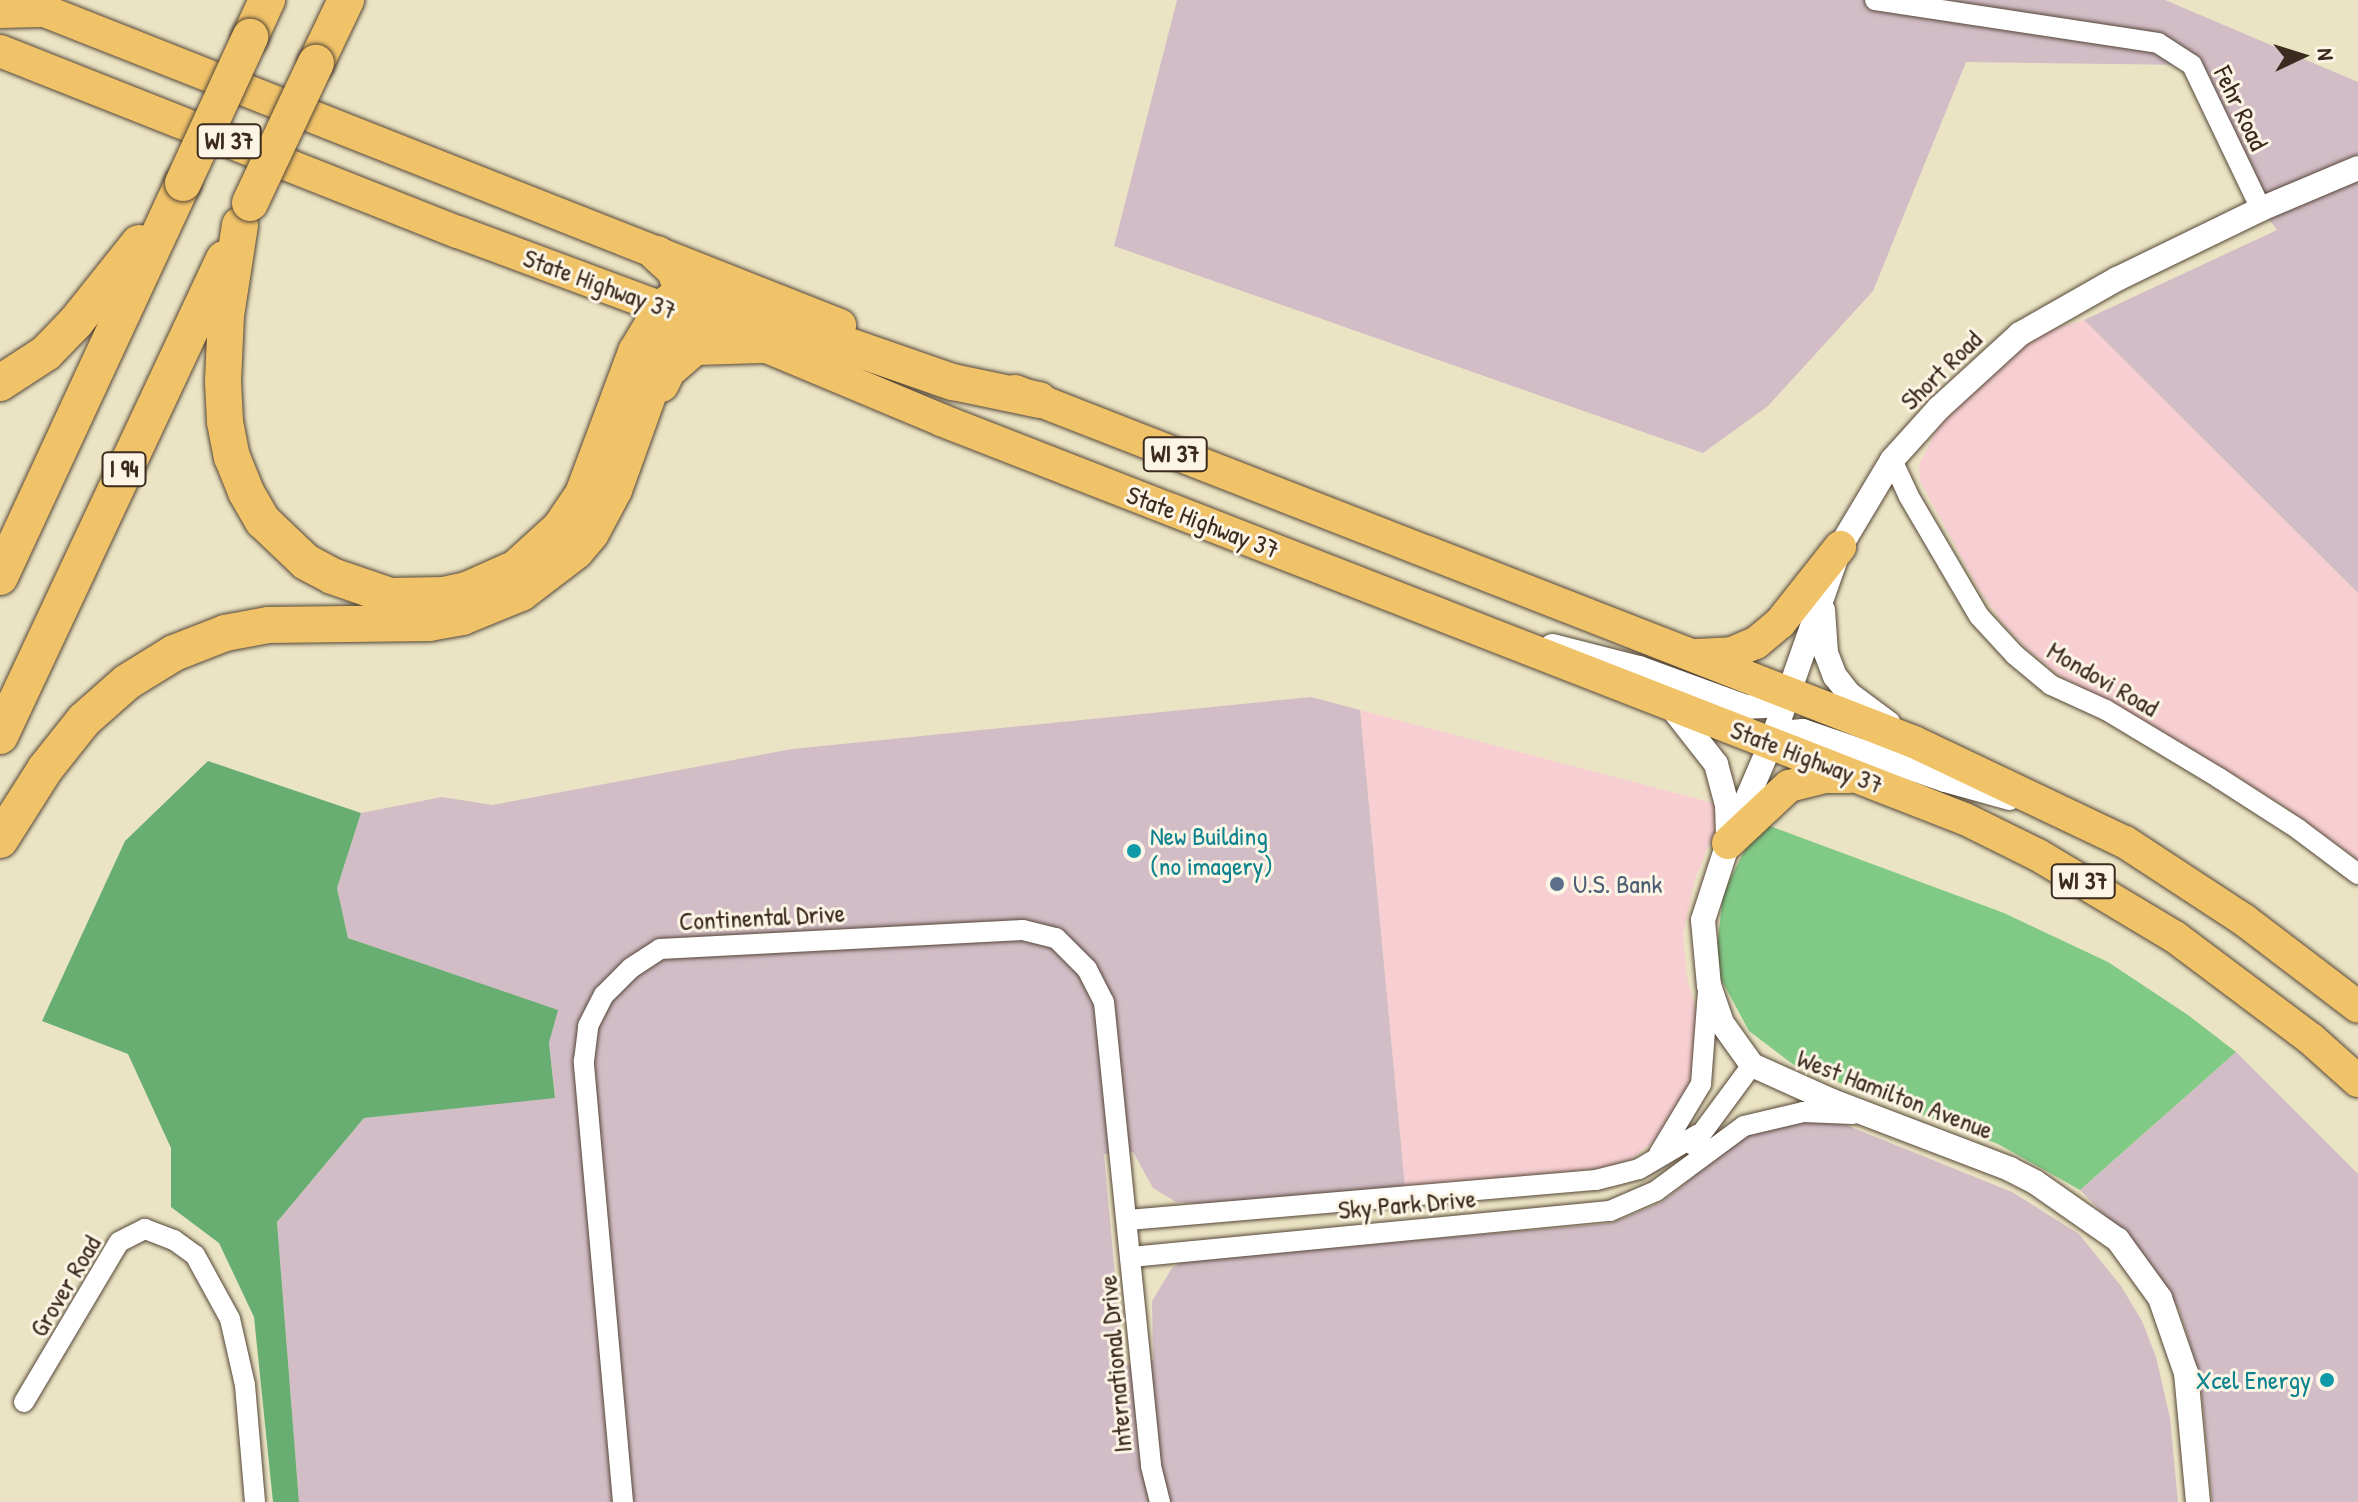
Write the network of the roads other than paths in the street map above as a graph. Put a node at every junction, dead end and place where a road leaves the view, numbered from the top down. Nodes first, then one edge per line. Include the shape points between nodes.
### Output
1 (267, 0) edge
2 (346, 0) edge
3 (1875, 0) edge
4 (28, 4) edge
5 (0, 10) edge
6 (0, 51) edge
7 (2358, 168) edge
8 (180, 188) junction
9 (2261, 209) junction
10 (245, 214) junction
11 (657, 254) junction
12 (673, 305) junction
13 (762, 345) junction
14 (0, 383) edge
15 (1039, 400) junction
16 (632, 444) junction
17 (1892, 460) junction
18 (1840, 547) junction
19 (0, 577) edge
20 (1825, 592) junction
21 (1477, 629) junction
22 (1692, 656) junction
23 (1789, 693) junction
24 (1669, 704) junction
25 (0, 736) edge
26 (1904, 738) junction
27 (1771, 743) junction
28 (1860, 777) junction
29 (2045, 802) junction
30 (0, 840) edge
31 (1728, 843) junction
32 (2358, 874) edge
33 (1709, 986) junction
34 (2358, 1007) edge
35 (1752, 1065) junction
36 (2358, 1081) edge
37 (1870, 1116) junction
38 (1697, 1135) junction
39 (1655, 1160) junction
40 (1678, 1173) junction
41 (1128, 1220) junction
42 (1131, 1257) junction
43 (24, 1402) dead end
44 (255, 1502) edge
45 (623, 1502) edge
46 (1160, 1502) edge
47 (2198, 1502) edge

1 - 8 highway, I 94, bridge
2 - 10 highway, I 94, bridge
3 - 9 street, Fehr Road via 2158,43 2192,65
4 - 5 highway
4 - 11 main road, State Highway 37 / WI 37
6 - 12 main road, State Highway 37 / WI 37 via 458,232
7 - 9 street, Short Road
8 - 14 highway via 76,322 46,353
8 - 19 highway, I 94
9 - 17 street, Short Road via 2117,279 2020,334 1939,408
10 - 12 highway via 226,315 223,382 230,445 246,492 270,529 306,562 390,596 467,590 516,568 560,528 583,494 636,352
10 - 25 highway, I 94
11 - 12 highway via 675,270
11 - 15 main road, State Highway 37 / WI 37
12 - 13 main road, State Highway 37 / WI 37
12 - 15 highway via 696,294 953,382
12 - 16 highway
13 - 16 highway via 710,344 680,357 667,371
13 - 21 main road, State Highway 37 / WI 37
15 - 22 main road, State Highway 37 / WI 37
16 - 30 highway via 607,506 585,542 521,593 451,620 281,623 186,647 127,682 84,720
17 - 18 street, Short Road
17 - 32 street, Mondovi Road via 1979,616 2015,655 2051,685 2106,710 2219,778
18 - 20 street, Short Road
18 - 22 main road via 1780,623 1756,643 1732,653
20 - 23 street, Short Road
20 - 26 street via 1824,637 1835,676 1849,694
21 - 23 street via 1623,663 1746,707 1764,706
21 - 24 main road, State Highway 37 / WI 37
22 - 23 main road, State Highway 37 / WI 37
23 - 26 main road, State Highway 37 / WI 37
23 - 27 street
24 - 27 main road, State Highway 37 / WI 37
24 - 31 street via 1716,764 1727,805
26 - 29 main road, State Highway 37 / WI 37
27 - 28 main road, State Highway 37 / WI 37
27 - 29 street via 1803,731 1973,789
27 - 31 street
28 - 31 main road via 1824,777 1789,786
28 - 36 main road, State Highway 37 / WI 37 via 2001,836 2117,900 2244,986
29 - 34 main road, State Highway 37 / WI 37 via 2149,857 2280,946
31 - 33 street via 1703,920
33 - 35 street via 1722,1023
33 - 39 street via 1701,1084
35 - 37 street, West Hamilton Avenue
35 - 38 street, Sky Park Drive
37 - 40 street, Sky Park Drive via 1803,1112 1763,1120 1725,1138
37 - 47 street, West Hamilton Avenue via 2010,1169 2118,1240 2160,1298 2186,1373
38 - 39 street, Sky Park Drive
38 - 40 street, Sky Park Drive
39 - 41 street, Sky Park Drive via 1596,1180
40 - 42 street, Sky Park Drive via 1631,1205 1588,1215
41 - 42 street, International Drive
41 - 45 street, Continental Drive via 1104,1002 1087,969 1056,938 1023,930 660,949 604,995 588,1026 584,1061
42 - 46 street, International Drive via 1151,1466
43 - 44 street, Grover Road via 119,1242 145,1229 174,1240 195,1255 230,1319 245,1385

